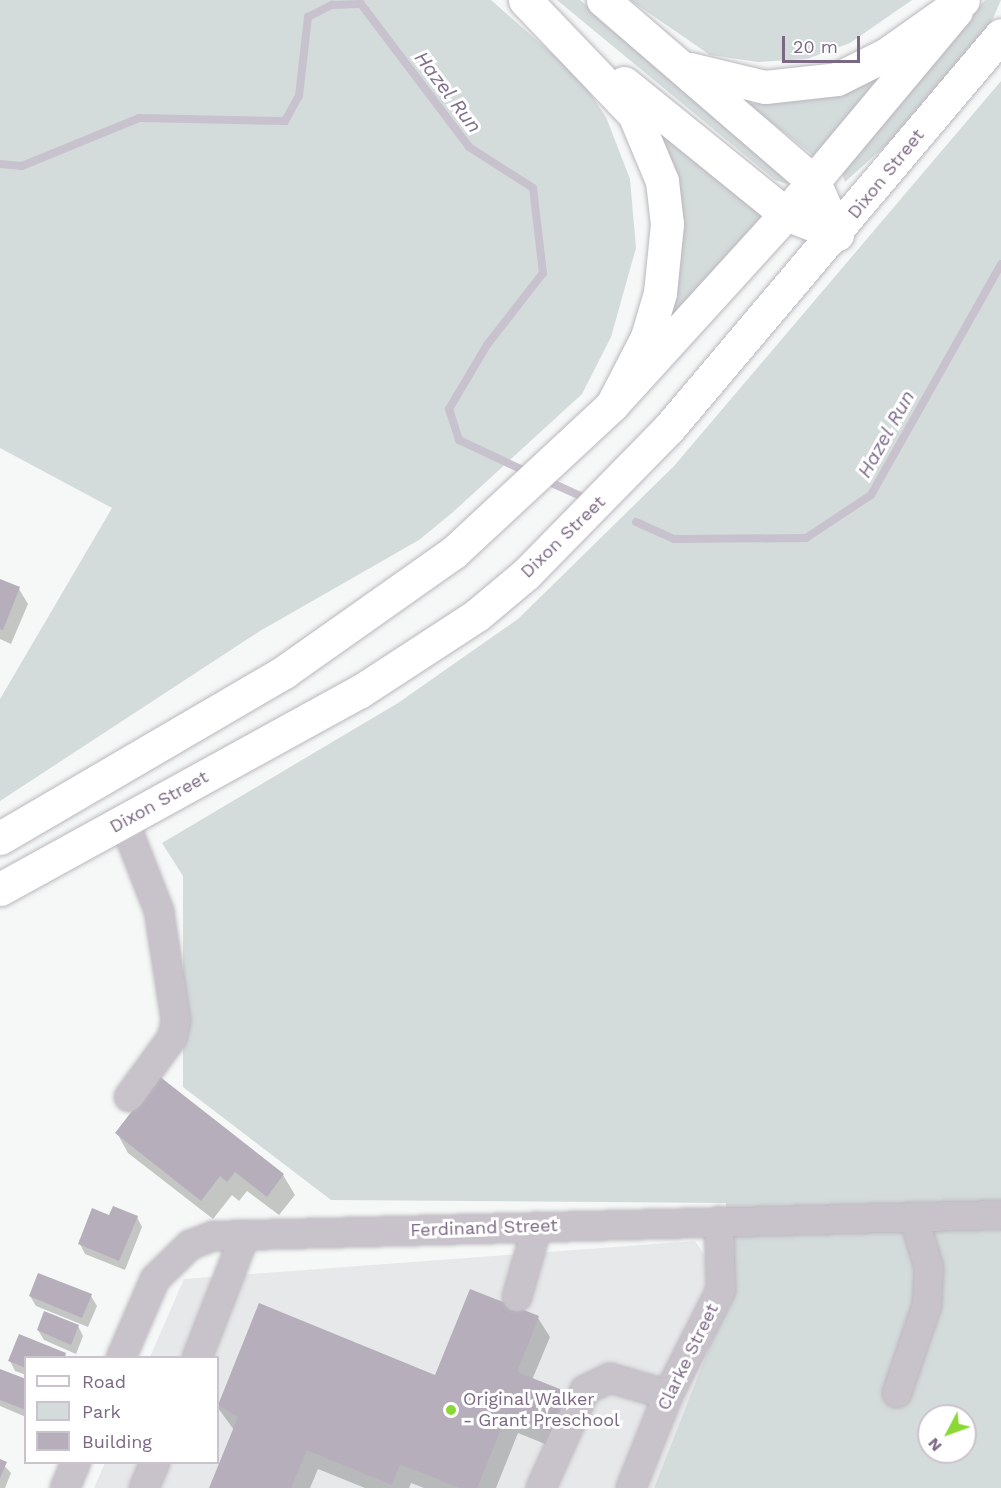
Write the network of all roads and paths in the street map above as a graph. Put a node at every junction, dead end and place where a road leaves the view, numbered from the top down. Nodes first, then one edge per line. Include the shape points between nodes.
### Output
1 (525, 0) edge
2 (603, 0) edge
3 (964, 0) edge
4 (1001, 35) edge
5 (572, 45) junction
6 (680, 66) junction
7 (814, 182) junction
8 (786, 214) junction
9 (837, 234) junction
10 (612, 405) junction
11 (124, 821) junction
12 (0, 838) edge
13 (0, 889) edge
14 (129, 1097) dead end
15 (1001, 1215) edge
16 (914, 1218) junction
17 (719, 1221) junction
18 (537, 1227) junction
19 (245, 1235) junction
20 (516, 1297) dead end
21 (122, 1356) edge
22 (198, 1356) edge
23 (897, 1393) dead end
24 (668, 1395) junction
25 (75, 1464) edge
26 (154, 1464) edge
27 (65, 1488) edge
28 (144, 1488) edge
29 (541, 1488) edge
30 (631, 1488) edge

1 - 5 main road
2 - 6 main road
3 - 6 main road via 887,54 837,79 765,87
3 - 7 main road
4 - 9 main road, Dixon Street
5 - 8 main road
5 - 10 main road via 634,114 662,181 668,224 660,293 647,338
6 - 7 main road
7 - 8 main road
7 - 9 main road
8 - 9 main road
8 - 10 main road
9 - 11 main road, Dixon Street via 669,428 526,574 477,615 359,692
10 - 12 main road via 454,552 284,672
11 - 13 main road, Dixon Street
11 - 14 street via 159,911 176,1022 172,1038
15 - 16 street, Ferdinand Street
16 - 17 street, Ferdinand Street
16 - 23 street via 929,1269 927,1305
17 - 18 street, Ferdinand Street
17 - 24 street, Clarke Street via 721,1290
18 - 19 street, Ferdinand Street
18 - 20 street
19 - 21 street, Ferdinand Street via 213,1236 170,1260 155,1279
19 - 22 street
24 - 29 street via 610,1378 585,1390
24 - 30 street, Clarke Street
25 - 27 street
26 - 28 street

